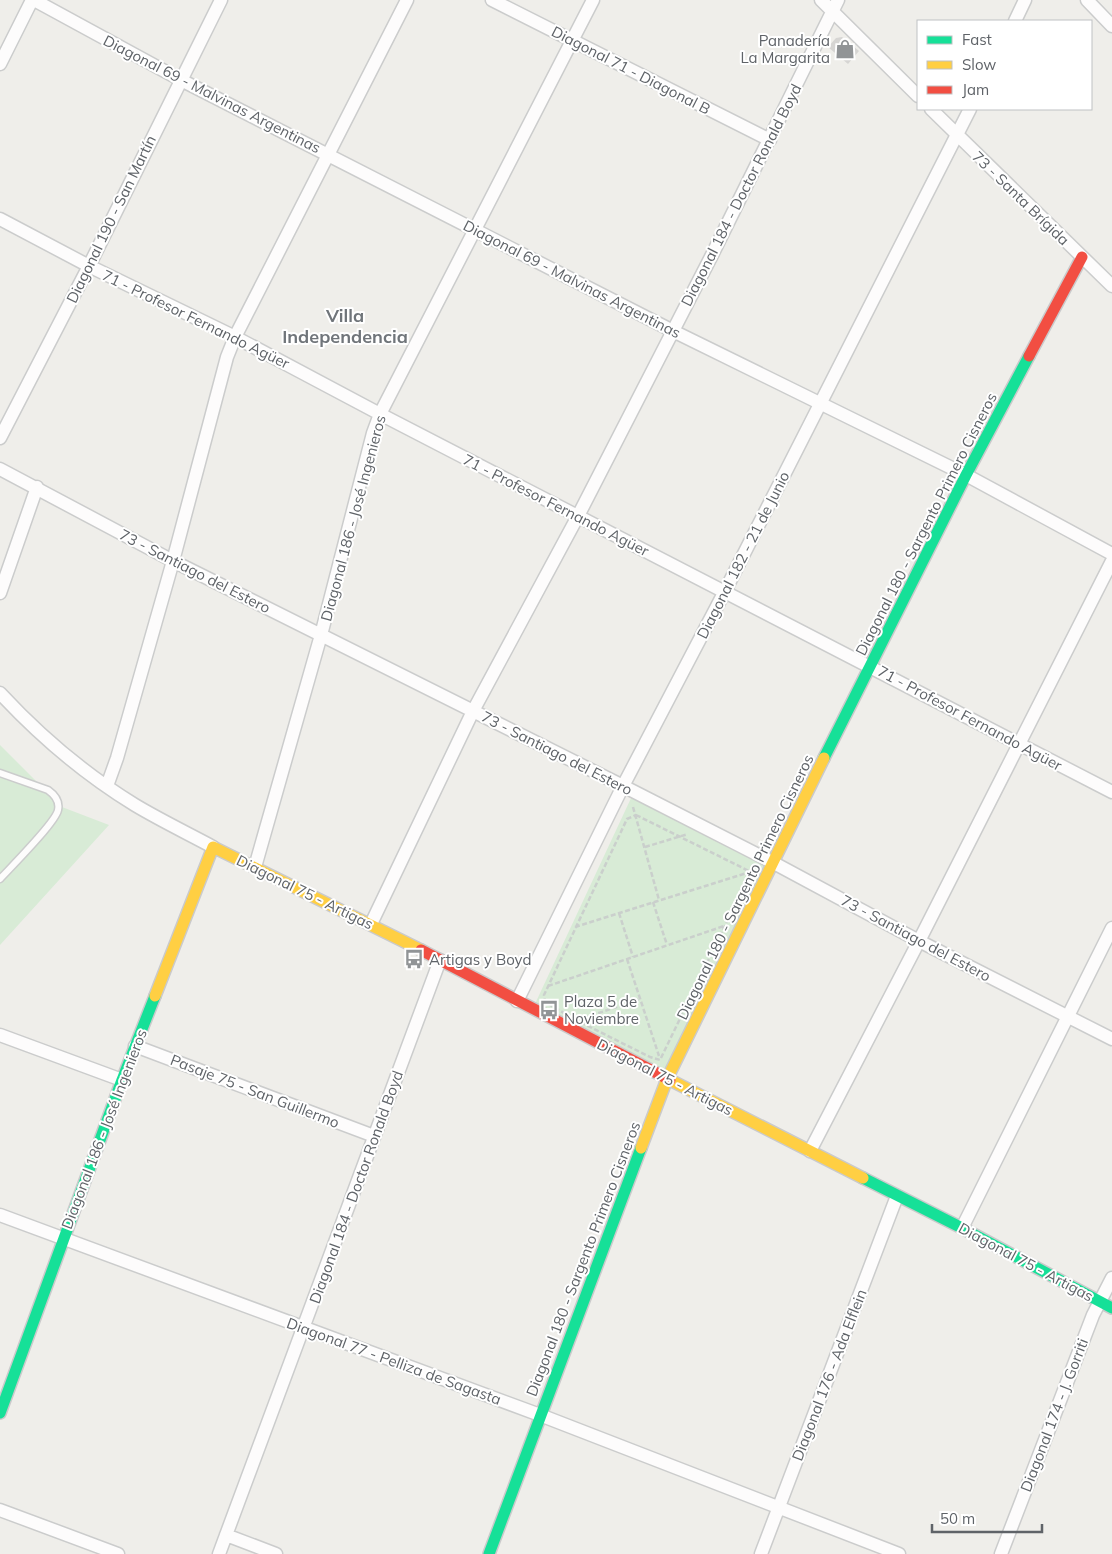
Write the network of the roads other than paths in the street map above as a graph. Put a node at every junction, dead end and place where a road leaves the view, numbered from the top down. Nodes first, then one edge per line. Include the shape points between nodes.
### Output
1 (33, 0) edge
2 (221, 0) edge
3 (407, 0) edge
4 (492, 0) edge
5 (593, 0) edge
6 (821, 0) edge
7 (1026, 0) edge
8 (1087, 0) edge
9 (835, 5) edge
10 (1016, 20) edge
11 (1112, 26) edge
12 (572, 41) junction
13 (0, 64) edge
14 (181, 80) junction
15 (917, 95) edge
16 (932, 110) edge
17 (970, 110) edge
18 (957, 135) junction
19 (770, 140) junction
20 (329, 154) junction
21 (0, 219) edge
22 (476, 229) junction
23 (1082, 257) junction
24 (89, 266) junction
25 (1111, 281) edge
26 (673, 331) junction
27 (236, 337) junction
28 (821, 403) junction
29 (380, 414) junction
30 (0, 438) edge
31 (0, 469) edge
32 (966, 475) junction
33 (37, 487) junction
34 (578, 516) junction
35 (1112, 554) edge
36 (173, 561) junction
37 (1112, 561) edge
38 (725, 591) junction
39 (0, 593) edge
40 (321, 635) junction
41 (871, 666) junction
42 (0, 693) edge
43 (473, 711) junction
44 (1019, 743) junction
45 (0, 773) edge
46 (107, 786) junction
47 (623, 786) junction
48 (1112, 792) edge
49 (213, 847) junction
50 (772, 862) junction
51 (255, 867) junction
52 (0, 879) edge
53 (371, 924) junction
54 (1112, 928) edge
55 (919, 941) junction
56 (440, 960) junction
57 (517, 1001) junction
58 (1068, 1016) junction
59 (0, 1035) edge
60 (1112, 1039) edge
61 (136, 1046) junction
62 (667, 1079) junction
63 (122, 1080) junction
64 (374, 1136) junction
65 (810, 1151) junction
66 (898, 1196) junction
67 (0, 1215) edge
68 (962, 1228) junction
69 (63, 1238) junction
70 (1112, 1278) edge
71 (1100, 1302) junction
72 (1112, 1308) edge
73 (303, 1327) junction
74 (0, 1412) edge
75 (540, 1415) junction
76 (779, 1507) junction
77 (0, 1510) edge
78 (226, 1535) junction
79 (118, 1554) edge
80 (219, 1554) edge
81 (276, 1554) edge
82 (489, 1554) edge
83 (761, 1554) edge
84 (899, 1554) edge
85 (1000, 1554) edge

1 - 13 street
1 - 14 street, Diagonal 69 - Malvinas Argentinas
2 - 14 street, Diagonal 190 - San Martín
3 - 20 street
4 - 12 street, Diagonal 71 - Diagonal B
5 - 12 street, Diagonal 186 - José Ingenieros
6 - 9 street
7 - 10 street
8 - 11 street
9 - 15 street
9 - 19 street, Diagonal 184 - Doctor Ronald Boyd
12 - 19 street, Diagonal 71 - Diagonal B
12 - 22 street, Diagonal 186 - José Ingenieros
14 - 20 street, Diagonal 69 - Malvinas Argentinas
14 - 24 street, Diagonal 190 - San Martín
16 - 18 street, 73 - Santa Brígida
17 - 18 street, Diagonal 182 - 21 de Junio
18 - 23 street, 73 - Santa Brígida
18 - 28 street, Diagonal 182 - 21 de Junio
19 - 26 street, Diagonal 184 - Doctor Ronald Boyd
20 - 22 street, Diagonal 69 - Malvinas Argentinas
20 - 27 street
21 - 24 street, 71 - Profesor Fernando Agüer
22 - 26 street, Diagonal 69 - Malvinas Argentinas
22 - 29 street, Diagonal 186 - José Ingenieros
23 - 25 street, 73 - Santa Brígida
23 - 32 street, Diagonal 180 - Sargento Primero Cisneros
24 - 27 street, 71 - Profesor Fernando Agüer
24 - 30 street, Diagonal 190 - San Martín
26 - 28 street, Diagonal 69 - Malvinas Argentinas
26 - 34 street, Diagonal 184 - Doctor Ronald Boyd
27 - 29 street, 71 - Profesor Fernando Agüer
27 - 36 street via 227,357
28 - 32 street, Diagonal 69 - Malvinas Argentinas
28 - 38 street, Diagonal 182 - 21 de Junio
29 - 34 street, 71 - Profesor Fernando Agüer
29 - 40 street, Diagonal 186 - José Ingenieros
31 - 33 street, 73 - Santiago del Estero
32 - 35 street, Diagonal 69 - Malvinas Argentinas
32 - 41 street, Diagonal 180 - Sargento Primero Cisneros
33 - 36 street, 73 - Santiago del Estero
33 - 39 street
34 - 38 street, 71 - Profesor Fernando Agüer
34 - 43 street, Diagonal 184 - Doctor Ronald Boyd
36 - 40 street, 73 - Santiago del Estero
36 - 46 street
37 - 44 street
38 - 41 street, 71 - Profesor Fernando Agüer
38 - 47 street, Diagonal 182 - 21 de Junio
40 - 43 street, 73 - Santiago del Estero
40 - 51 street, Diagonal 186 - José Ingenieros
41 - 44 street, 71 - Profesor Fernando Agüer
41 - 50 street, Diagonal 180 - Sargento Primero Cisneros
42 - 46 street, Diagonal 75 - Artigas via 78,765
43 - 47 street, 73 - Santiago del Estero
43 - 53 street, Diagonal 184 - Doctor Ronald Boyd
44 - 48 street, 71 - Profesor Fernando Agüer
44 - 55 street
45 - 52 lane via 48,790 54,794 58,804 56,818
46 - 49 street, Diagonal 75 - Artigas
47 - 50 street, 73 - Santiago del Estero
47 - 57 street, Diagonal 182 - 21 de Junio
49 - 51 street, Diagonal 75 - Artigas
49 - 61 street, Diagonal 186 - José Ingenieros
50 - 55 street, 73 - Santiago del Estero
50 - 62 street, Diagonal 180 - Sargento Primero Cisneros
51 - 53 street, Diagonal 75 - Artigas
53 - 56 street, Diagonal 75 - Artigas
54 - 58 street
55 - 58 street, 73 - Santiago del Estero
55 - 65 street
56 - 57 street, Diagonal 75 - Artigas
56 - 64 street, Diagonal 184 - Doctor Ronald Boyd
57 - 62 street, Diagonal 75 - Artigas
58 - 60 street, 73 - Santiago del Estero
58 - 68 street
59 - 63 street
61 - 63 street, Diagonal 186 - José Ingenieros
61 - 64 street, Pasaje 75 - San Guillermo
62 - 65 street, Diagonal 75 - Artigas
62 - 75 street, Diagonal 180 - Sargento Primero Cisneros
63 - 69 street, Diagonal 186 - José Ingenieros
64 - 73 street, Diagonal 184 - Doctor Ronald Boyd
65 - 66 street, Diagonal 75 - Artigas
66 - 68 street, Diagonal 75 - Artigas
66 - 76 street, Diagonal 176 - Ada Elflein
67 - 69 street, Diagonal 77 - Pelliza de Sagasta
68 - 71 street, Diagonal 75 - Artigas
69 - 73 street, Diagonal 77 - Pelliza de Sagasta
69 - 74 street, Diagonal 186 - José Ingenieros
70 - 71 street, Diagonal 174 - J. Gorriti
71 - 72 street, Diagonal 75 - Artigas
71 - 85 street, Diagonal 174 - J. Gorriti
73 - 75 street, Diagonal 77 - Pelliza de Sagasta
73 - 78 street, Diagonal 184 - Doctor Ronald Boyd
75 - 76 street, Diagonal 77 - Pelliza de Sagasta
75 - 82 street, Diagonal 180 - Sargento Primero Cisneros
76 - 83 street, Diagonal 176 - Ada Elflein
76 - 84 street, Diagonal 77 - Pelliza de Sagasta
77 - 79 street
78 - 80 street, Diagonal 184 - Doctor Ronald Boyd
78 - 81 street

